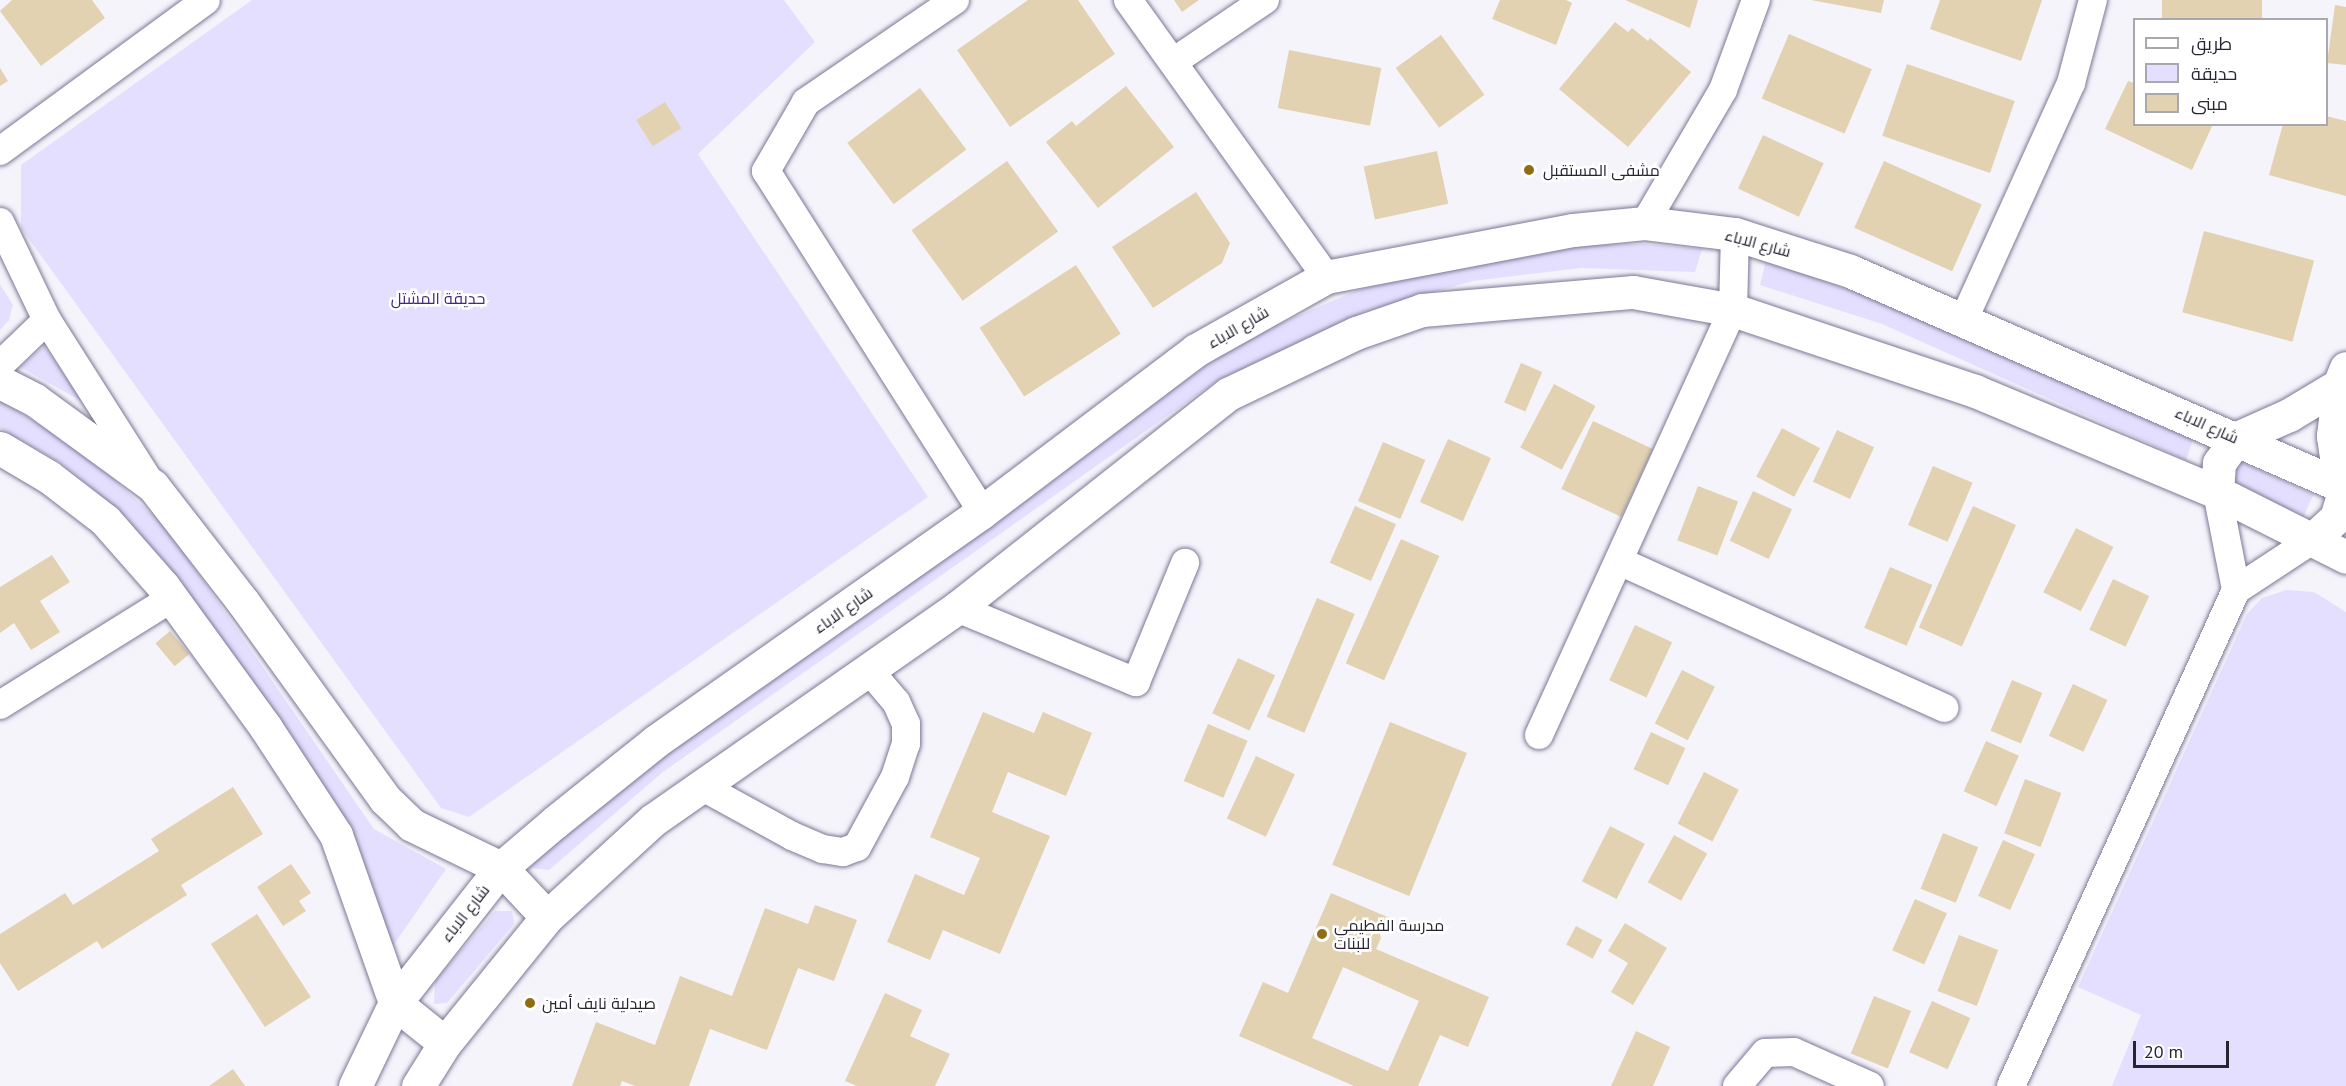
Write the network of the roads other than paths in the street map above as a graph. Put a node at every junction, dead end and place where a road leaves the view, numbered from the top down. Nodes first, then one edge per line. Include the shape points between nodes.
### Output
1 (955, 0) edge
2 (1128, 0) edge
3 (1265, 0) edge
4 (1756, 0) edge
5 (2093, 0) edge
6 (199, 2) edge
7 (1173, 63) junction
8 (0, 151) edge
9 (0, 222) edge
10 (1645, 223) junction
11 (1735, 234) junction
12 (1326, 277) junction
13 (1733, 310) junction
14 (1964, 319) junction
15 (47, 320) junction
16 (0, 365) edge
17 (2342, 376) edge
18 (0, 382) edge
19 (2237, 438) junction
20 (0, 448) edge
21 (153, 486) junction
22 (2344, 488) edge
23 (2217, 492) junction
24 (982, 512) junction
25 (2312, 540) junction
26 (2346, 557) edge
27 (1619, 561) junction
28 (1185, 563) dead end
29 (2236, 590) junction
30 (172, 598) junction
31 (957, 608) junction
32 (869, 670) junction
33 (0, 705) edge
34 (1944, 708) dead end
35 (1539, 735) dead end
36 (701, 786) junction
37 (501, 868) junction
38 (547, 917) junction
39 (395, 1003) junction
40 (445, 1043) junction
41 (355, 1086) edge
42 (418, 1086) edge
43 (1737, 1086) edge
44 (1870, 1086) edge
45 (2011, 1086) edge

1 - 24 street via 806,102 766,171
2 - 7 street
3 - 7 street
4 - 10 street via 1723,90
5 - 14 street via 2072,83
6 - 8 street
7 - 12 street
9 - 15 street
10 - 11 main road, شارع الاباء
10 - 12 main road, شارع الاباء via 1549,234
11 - 13 street
11 - 14 main road, شارع الاباء via 1850,271
12 - 24 main road, شارع الاباء via 1196,351
13 - 23 main road via 1975,391
13 - 27 street
13 - 31 main road via 1633,292 1422,310 1356,333 1228,394
14 - 19 main road, شارع الاباء
15 - 16 street
15 - 21 street
17 - 19 main road via 2289,415
17 - 22 main road via 2333,436
18 - 21 main road via 34,400
19 - 22 main road, شارع الاباء
19 - 23 main road via 2220,463
20 - 30 main road via 49,477 105,520
21 - 37 main road via 243,602 385,799 422,831
22 - 25 main road via 2336,518
23 - 25 main road
23 - 29 street
24 - 37 main road, شارع الاباء via 657,741
25 - 26 main road
25 - 29 street
27 - 34 street
27 - 35 street
28 - 31 street via 1136,682
29 - 45 street
30 - 33 street
30 - 39 main road via 266,728 336,835
31 - 32 main road
32 - 36 main road
32 - 36 street via 896,702 906,724 906,744 895,777 857,847 843,852 823,849
36 - 38 main road via 654,820
37 - 38 main road
37 - 39 main road, شارع الاباء
38 - 40 main road
39 - 40 main road
39 - 41 main road, شارع الاباء
40 - 42 main road
43 - 44 street via 1765,1053 1794,1052

